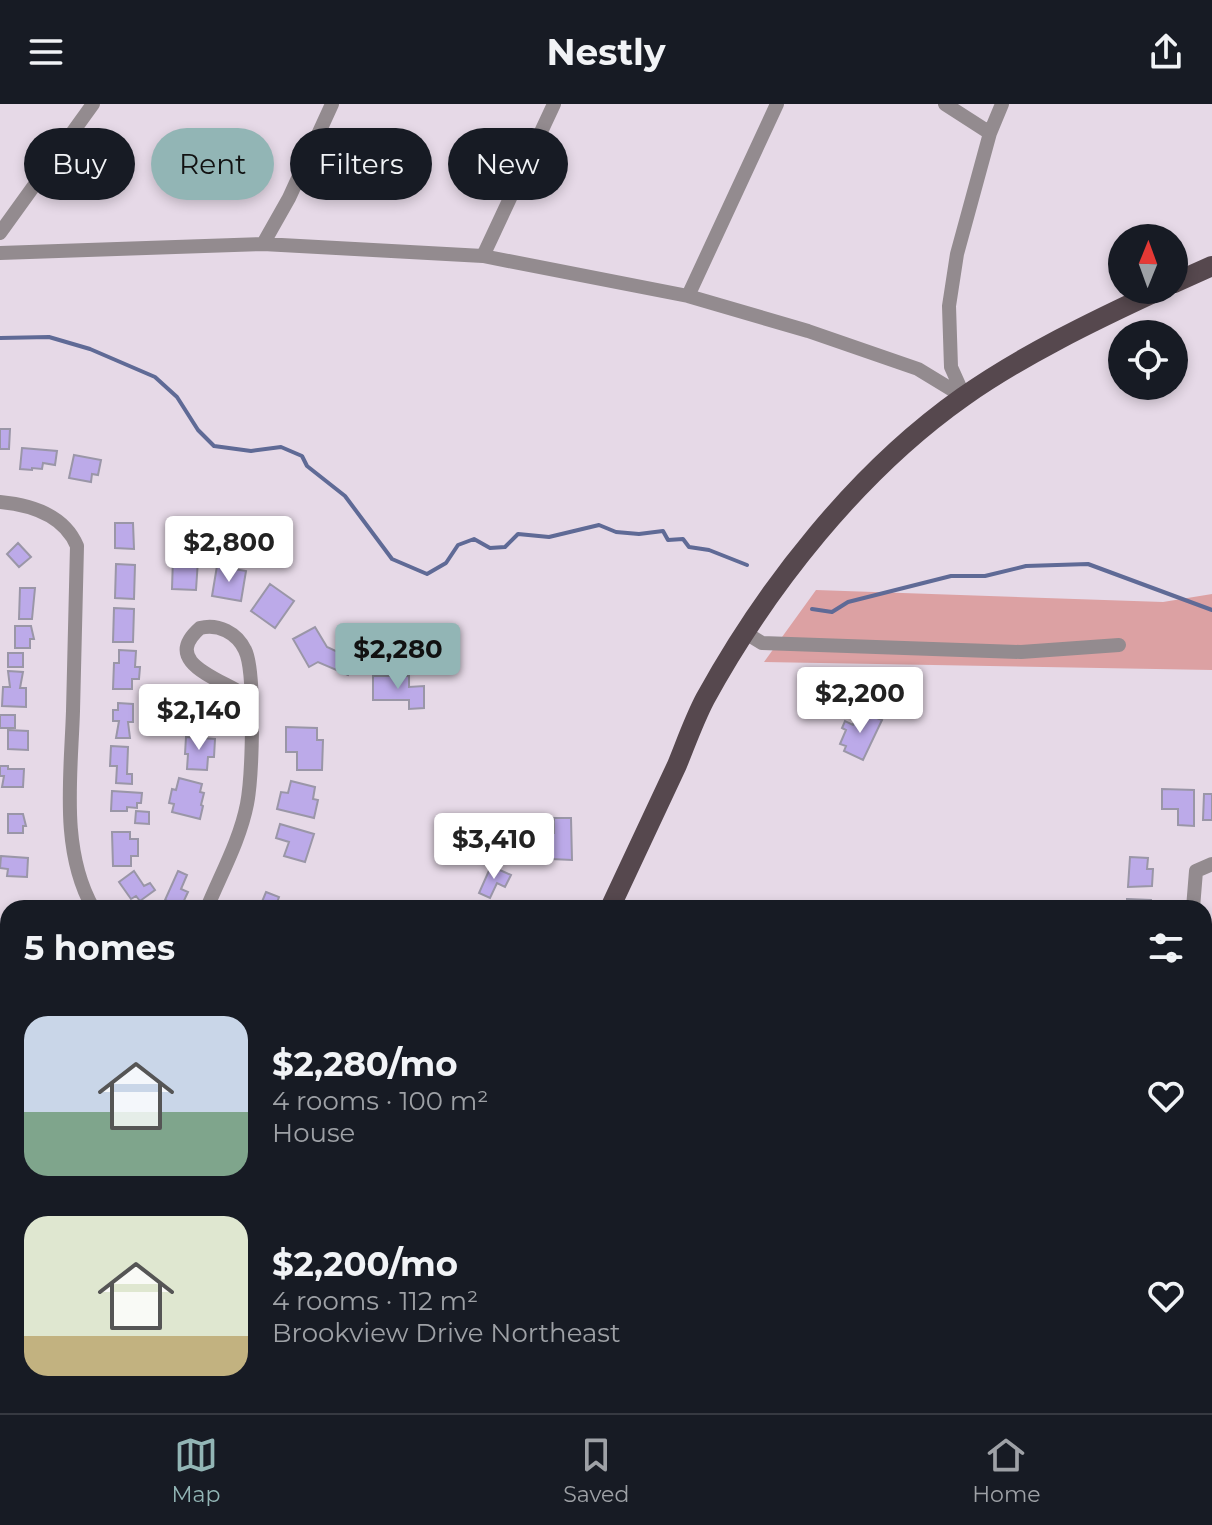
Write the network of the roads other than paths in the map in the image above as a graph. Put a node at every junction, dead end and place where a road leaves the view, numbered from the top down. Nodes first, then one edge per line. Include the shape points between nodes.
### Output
1 (93, 104) edge
2 (332, 104) edge
3 (554, 104) edge
4 (777, 104) edge
5 (945, 104) edge
6 (1002, 104) edge
7 (990, 133) junction
8 (0, 233) edge
9 (263, 244) junction
10 (0, 253) edge
11 (483, 256) junction
12 (1212, 266) edge
13 (1188, 277) edge
14 (688, 296) junction
15 (1130, 304) edge
16 (964, 397) junction
17 (0, 502) edge
18 (744, 632) junction
19 (1119, 645) dead end
20 (251, 700) junction
21 (1212, 864) edge
22 (88, 900) edge
23 (210, 900) edge
24 (614, 900) edge
25 (1194, 900) edge

1 - 8 street
2 - 9 street
3 - 11 street
4 - 14 street
5 - 7 street
6 - 7 street
7 - 16 street via 957,254 949,306 951,367
9 - 10 street
9 - 11 street
11 - 14 street
12 - 13 main road
14 - 16 street via 918,369
15 - 16 main road
16 - 18 main road via 833,515
17 - 22 street via 53,516 70,529 77,546 73,853
18 - 19 street via 762,643 1021,652
18 - 24 main road via 704,701
20 - 20 street via 251,671 239,641 219,627 200,628 188,644 193,667
20 - 23 street via 247,804
21 - 25 street via 1196,871

